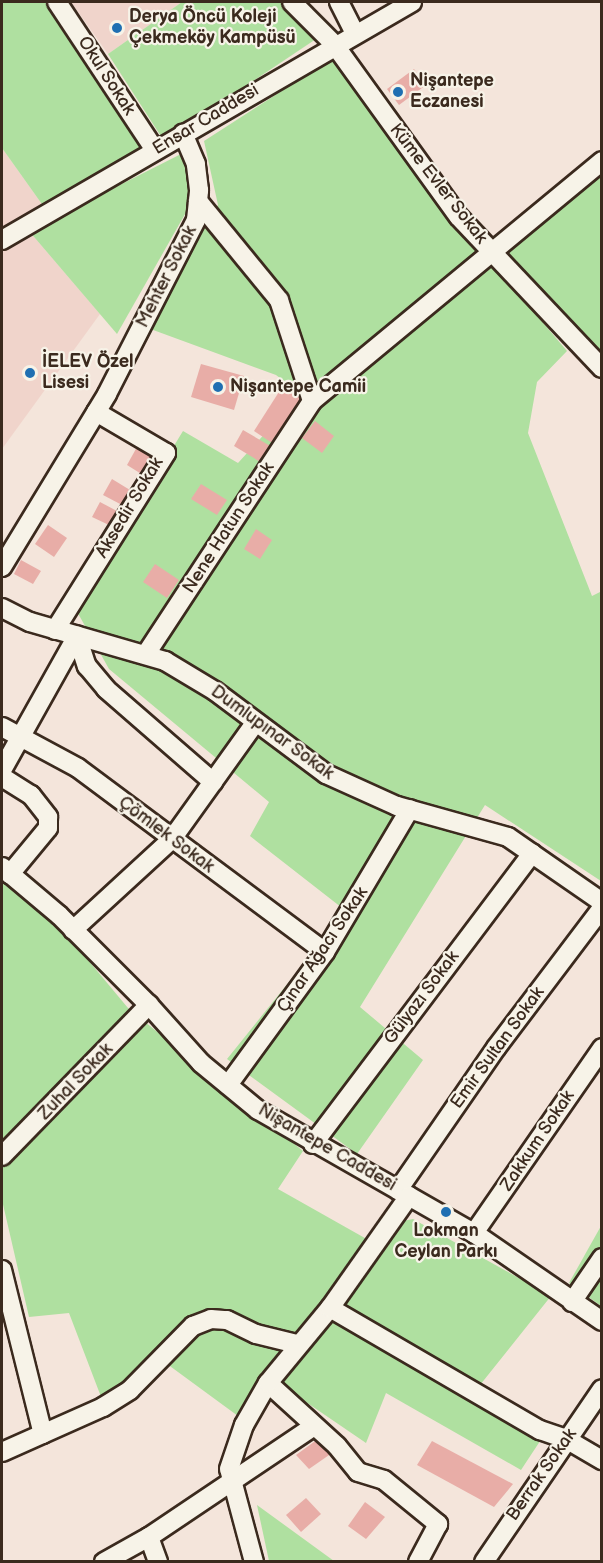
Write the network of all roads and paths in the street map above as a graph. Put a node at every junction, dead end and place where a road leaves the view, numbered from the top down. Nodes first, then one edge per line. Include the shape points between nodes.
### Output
1 (57, 2) edge
2 (292, 2) edge
3 (339, 2) edge
4 (412, 2) edge
5 (354, 32) junction
6 (334, 44) junction
7 (183, 134) junction
8 (155, 150) junction
9 (602, 161) edge
10 (198, 201) junction
11 (2, 240) edge
12 (492, 254) junction
13 (602, 368) edge
14 (312, 401) junction
15 (96, 412) junction
16 (2, 567) edge
17 (2, 608) edge
18 (56, 630) junction
19 (77, 636) junction
20 (146, 654) junction
21 (255, 723) junction
22 (2, 727) edge
23 (21, 736) junction
24 (2, 770) edge
25 (2, 777) edge
26 (213, 782) junction
27 (410, 809) junction
28 (172, 840) junction
29 (532, 853) junction
30 (6, 871) edge
31 (602, 902) edge
32 (602, 908) edge
33 (73, 930) junction
34 (325, 952) junction
35 (149, 1005) junction
36 (602, 1048) edge
37 (228, 1085) junction
38 (313, 1144) junction
39 (2, 1156) edge
40 (403, 1193) junction
41 (474, 1233) junction
42 (602, 1258) edge
43 (2, 1270) edge
44 (572, 1302) junction
45 (330, 1308) junction
46 (602, 1321) edge
47 (9, 1333) edge
48 (297, 1344) junction
49 (268, 1383) junction
50 (602, 1389) edge
51 (314, 1426) junction
52 (43, 1434) junction
53 (566, 1439) junction
54 (2, 1452) edge
55 (602, 1460) edge
56 (230, 1484) junction
57 (149, 1537) junction
58 (104, 1562) edge
59 (158, 1562) edge
60 (254, 1562) edge
61 (418, 1562) edge
62 (484, 1562) edge

1 - 8 street, Okul Sokak
2 - 6 street, Küme Evler Sokak
3 - 5 street
4 - 5 street, Ensar Caddesi
5 - 6 street, Ensar Caddesi
6 - 7 street, Ensar Caddesi
6 - 12 street, Küme Evler Sokak via 459,217
7 - 8 street, Ensar Caddesi
7 - 10 street, Mehter Sokak via 196,164
8 - 11 street, Ensar Caddesi
9 - 12 street, Nene Hatun Sokak
10 - 14 street via 279,300
10 - 15 street, Mehter Sokak via 196,220
12 - 13 street, Küme Evler Sokak
12 - 14 street, Nene Hatun Sokak
14 - 20 street, Nene Hatun Sokak
15 - 16 street, Mehter Sokak
15 - 18 street, Aksedir Sokak via 166,453
17 - 18 street, Dumlupınar Sokak
18 - 19 street, Dumlupınar Sokak
19 - 20 street, Dumlupınar Sokak
19 - 23 street
19 - 26 street via 87,666 106,689
20 - 21 street, Dumlupınar Sokak via 215,691
21 - 26 street
21 - 27 street, Dumlupınar Sokak via 326,774
22 - 23 street, Çömlek Sokak
23 - 24 street
23 - 28 street, Çömlek Sokak via 78,768
25 - 30 street via 31,795 48,817 48,828
26 - 28 street
27 - 29 street, Dumlupınar Sokak via 508,837
27 - 34 street, Çınar Ağacı Sokak
28 - 33 street
28 - 34 street, Çömlek Sokak
29 - 31 street, Dumlupınar Sokak
29 - 38 street, Gülyazı Sokak
30 - 33 street, Nişantepe Caddesi
32 - 40 street, Emir Sultan Sokak via 496,1048
33 - 35 street, Nişantepe Caddesi
34 - 37 street, Çınar Ağacı Sokak
35 - 37 street, Nişantepe Caddesi via 201,1063
35 - 39 street, Zuhal Sokak
36 - 41 street, Zakkum Sokak
37 - 38 street, Nişantepe Caddesi via 258,1110
38 - 40 street, Nişantepe Caddesi
40 - 41 street, Nişantepe Caddesi
40 - 45 street, Emir Sultan Sokak
41 - 44 street, Nişantepe Caddesi
42 - 44 street
43 - 47 street
44 - 46 street, Nişantepe Caddesi
45 - 48 street, Emir Sultan Sokak
45 - 53 street via 540,1430
47 - 52 street
48 - 49 street, Emir Sultan Sokak
48 - 52 street via 256,1334 227,1320 211,1319 193,1326 130,1390
49 - 51 street
49 - 56 street, Emir Sultan Sokak via 244,1425 229,1469
50 - 53 street, Berrak Sokak
51 - 56 street
51 - 61 street via 358,1472 384,1480 438,1524
52 - 54 street
53 - 55 street
53 - 62 street, Berrak Sokak
56 - 57 street
56 - 60 street
57 - 58 street
57 - 59 street

